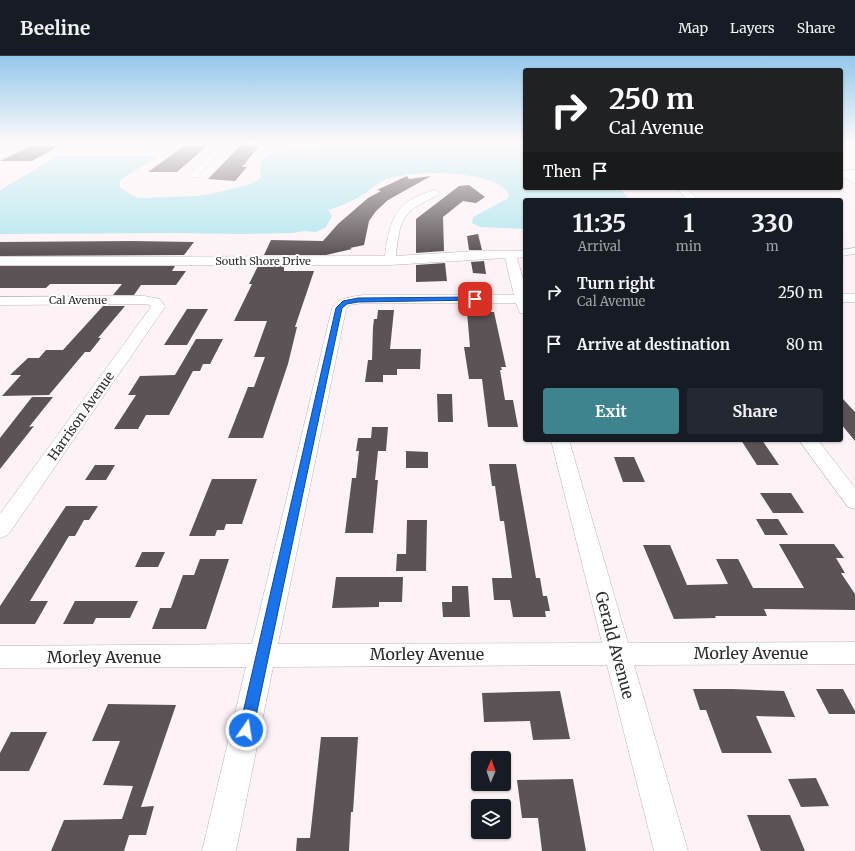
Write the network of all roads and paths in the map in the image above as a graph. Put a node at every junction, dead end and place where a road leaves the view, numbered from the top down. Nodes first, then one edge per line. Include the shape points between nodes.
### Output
1 (682, 190) edge
2 (435, 193) dead end
3 (691, 198) edge
4 (855, 252) edge
5 (843, 253) edge
6 (510, 254) junction
7 (523, 254) edge
8 (0, 261) edge
9 (390, 261) junction
10 (843, 298) edge
11 (855, 298) edge
12 (523, 300) edge
13 (0, 301) edge
14 (155, 302) joint
15 (523, 303) edge
16 (561, 442) edge
17 (810, 442) edge
18 (855, 502) edge
19 (0, 530) edge
20 (618, 653) junction
21 (855, 653) edge
22 (263, 655) junction
23 (0, 657) edge
24 (219, 851) edge
25 (671, 851) edge

1 - 3 street
2 - 9 street via 409,206 397,218
4 - 5 street
6 - 7 street, South Shore Drive
6 - 9 street, South Shore Drive
6 - 12 street
8 - 9 street, South Shore Drive
10 - 11 street
13 - 14 street, Cal Avenue
14 - 19 street, Harrison Avenue via 158,304 156,310
15 - 22 street via 364,299 341,304
16 - 20 street, Gerald Avenue
17 - 18 street
20 - 21 street, Morley Avenue
20 - 22 street, Morley Avenue
20 - 25 street, Gerald Avenue
22 - 23 street, Morley Avenue
22 - 24 street

